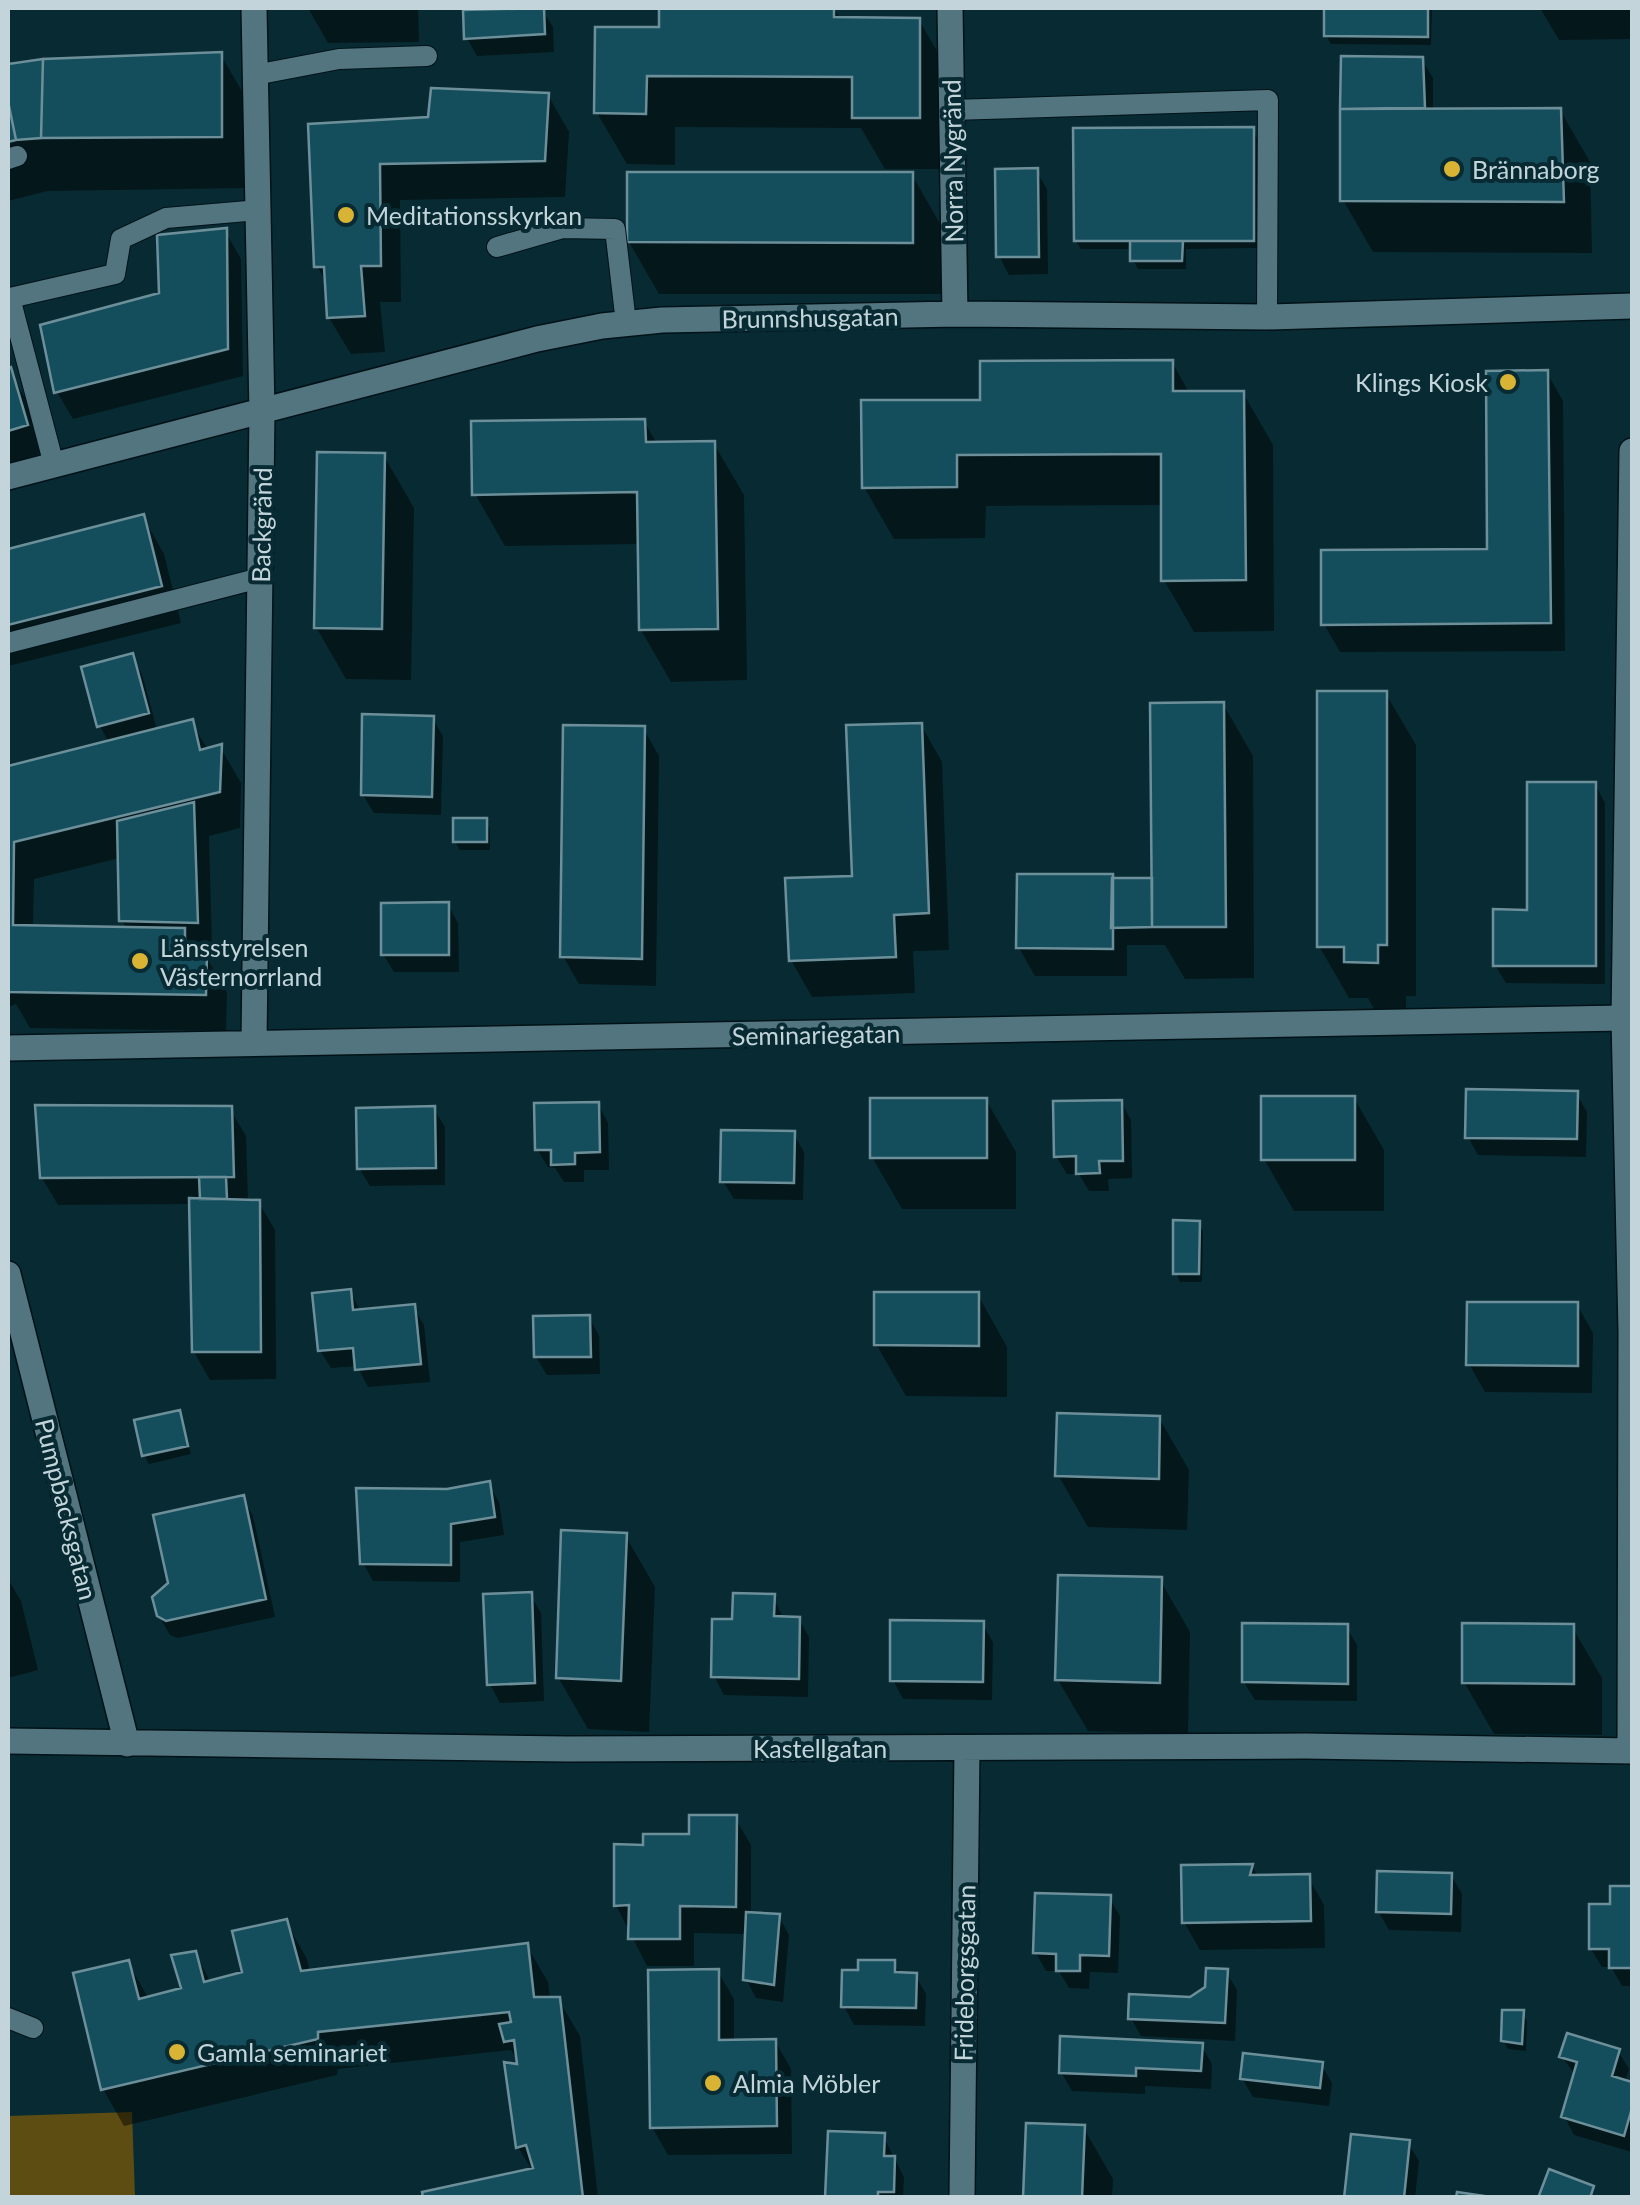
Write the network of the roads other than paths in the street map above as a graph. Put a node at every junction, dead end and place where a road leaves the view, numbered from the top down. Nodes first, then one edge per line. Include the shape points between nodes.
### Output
1 (254, 8) edge
2 (950, 8) edge
3 (427, 56) dead end
4 (256, 75) junction
5 (952, 110) junction
6 (258, 210) junction
7 (497, 247) dead end
8 (1632, 306) edge
9 (955, 314) junction
10 (1267, 317) junction
11 (626, 324) junction
12 (262, 412) junction
13 (1632, 450) edge
14 (54, 465) junction
15 (8, 477) edge
16 (260, 578) junction
17 (8, 643) edge
18 (1631, 651) edge
19 (1628, 1018) edge
20 (254, 1042) junction
21 (8, 1048) edge
22 (8, 1274) edge
23 (8, 1741) edge
24 (127, 1744) junction
25 (968, 1748) junction
26 (1631, 1751) edge
27 (8, 2018) edge
28 (34, 2028) dead end
29 (962, 2198) edge

1 - 4 street, Backgränd
2 - 5 street, Norra Nygränd
3 - 4 lane via 340,59
4 - 6 street, Backgränd
5 - 9 street, Norra Nygränd
5 - 10 lane via 1268,100
6 - 12 street, Backgränd
6 - 14 lane via 166,218 121,240 115,274 10,298
7 - 11 lane via 563,228 615,229
8 - 10 street, Brunnshusgatan
9 - 10 street, Brunnshusgatan
9 - 11 street, Brunnshusgatan
11 - 12 street, Brunnshusgatan via 537,339
12 - 14 street, Brunnshusgatan
12 - 16 street, Backgränd
13 - 18 street
14 - 15 street, Brunnshusgatan
16 - 17 lane
16 - 20 street, Backgränd
18 - 19 street
19 - 20 street, Seminariegatan
19 - 26 street
20 - 21 street, Seminariegatan
22 - 24 street, Pumpbacksgatan
23 - 24 street, Kastellgatan
24 - 25 street, Kastellgatan
25 - 26 street, Kastellgatan
25 - 29 street, Frideborgsgatan
27 - 28 lane

